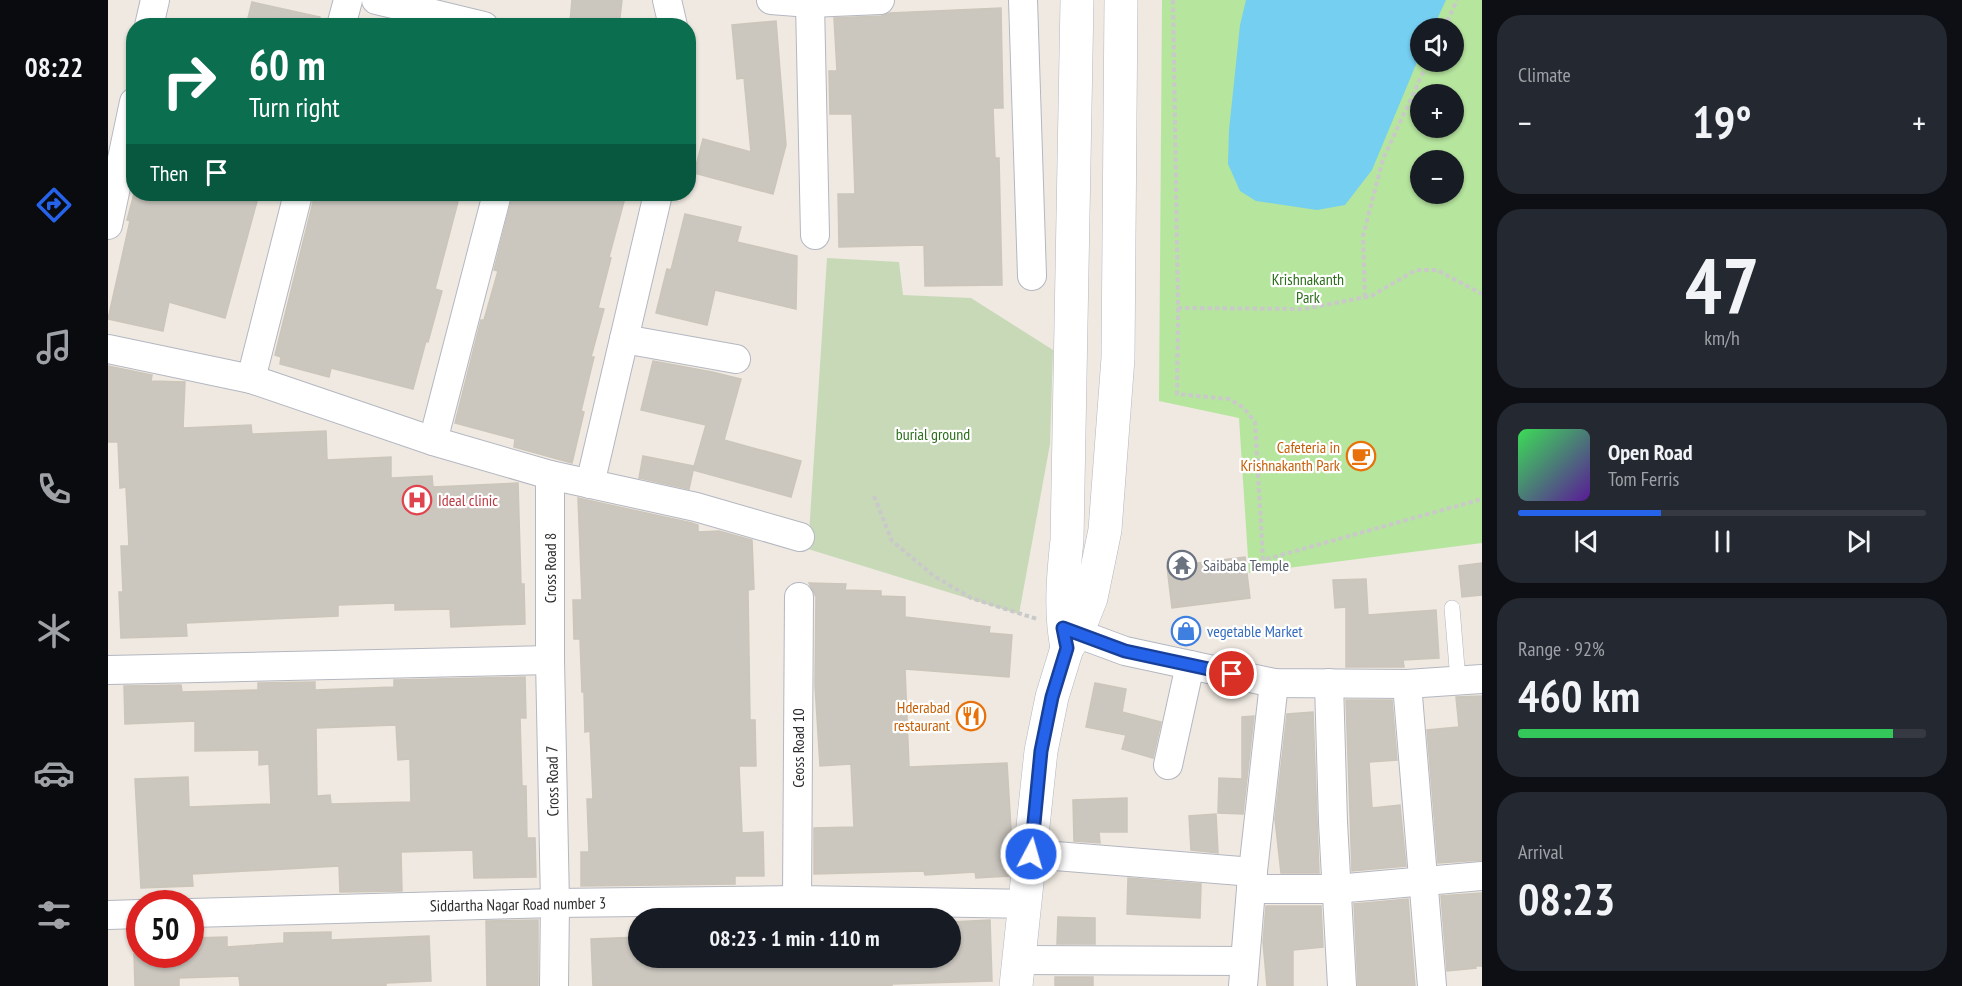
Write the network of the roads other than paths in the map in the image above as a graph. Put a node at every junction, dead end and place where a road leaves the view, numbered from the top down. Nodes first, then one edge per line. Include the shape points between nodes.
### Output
1 (154, 0) edge
2 (348, 0) edge
3 (376, 0) edge
4 (666, 0) edge
5 (771, 0) edge
6 (879, 0) edge
7 (1023, 0) edge
8 (1077, 0) edge
9 (1121, 0) edge
10 (810, 3) junction
11 (151, 18) edge
12 (343, 18) edge
13 (451, 18) edge
14 (671, 18) edge
15 (126, 140) edge
16 (296, 201) edge
17 (495, 201) edge
18 (656, 201) edge
19 (108, 225) edge
20 (815, 235) dead end
21 (1032, 276) dead end
22 (624, 339) junction
23 (108, 349) edge
24 (736, 359) dead end
25 (251, 379) junction
26 (433, 441) junction
27 (550, 475) junction
28 (591, 484) junction
29 (800, 537) dead end
30 (799, 597) dead end
31 (1452, 608) dead end
32 (1069, 637) junction
33 (550, 660) junction
34 (1190, 665) junction
35 (108, 670) edge
36 (1470, 679) edge
37 (1274, 683) junction
38 (1329, 683) junction
39 (1407, 684) junction
40 (1168, 765) dead end
41 (1031, 854) junction
42 (1482, 876) edge
43 (1252, 880) junction
44 (1422, 881) junction
45 (1336, 889) junction
46 (797, 900) junction
47 (555, 903) junction
48 (1026, 904) junction
49 (204, 913) edge
50 (126, 914) edge
51 (108, 915) edge
52 (1018, 973) edge
53 (1243, 974) edge
54 (554, 986) edge
55 (1342, 986) edge
56 (1432, 986) edge

1 - 11 street
2 - 12 street
3 - 13 street
4 - 14 street
5 - 10 street
6 - 10 street
7 - 21 street
8 - 32 main road via 1067,540 1062,586
9 - 32 main road via 1118,358 1105,530 1091,598
10 - 20 street
15 - 19 street
16 - 25 street
17 - 26 street
18 - 22 street
22 - 24 street
22 - 28 street
23 - 25 street
25 - 26 street
26 - 27 street
27 - 28 street
27 - 33 street, Cross Road 8
28 - 29 street via 696,507
30 - 46 street, Ceoss Road 10
31 - 36 lane
32 - 34 street
32 - 41 main road via 1041,751
33 - 35 street
33 - 47 street, Cross Road 7
34 - 37 street
34 - 40 street
36 - 39 street
37 - 38 street
37 - 43 street
38 - 39 street
38 - 45 street
39 - 44 street
41 - 43 street
41 - 48 main road
42 - 44 street
43 - 45 street
43 - 53 street
44 - 45 street
44 - 56 street
45 - 55 street
46 - 47 street, Siddartha Nagar Road number 3
46 - 48 street, Siddartha Nagar Road number 3
47 - 49 street, Siddartha Nagar Road number 3
47 - 54 street, Cross Road 7
48 - 52 main road
50 - 51 street
52 - 53 street

